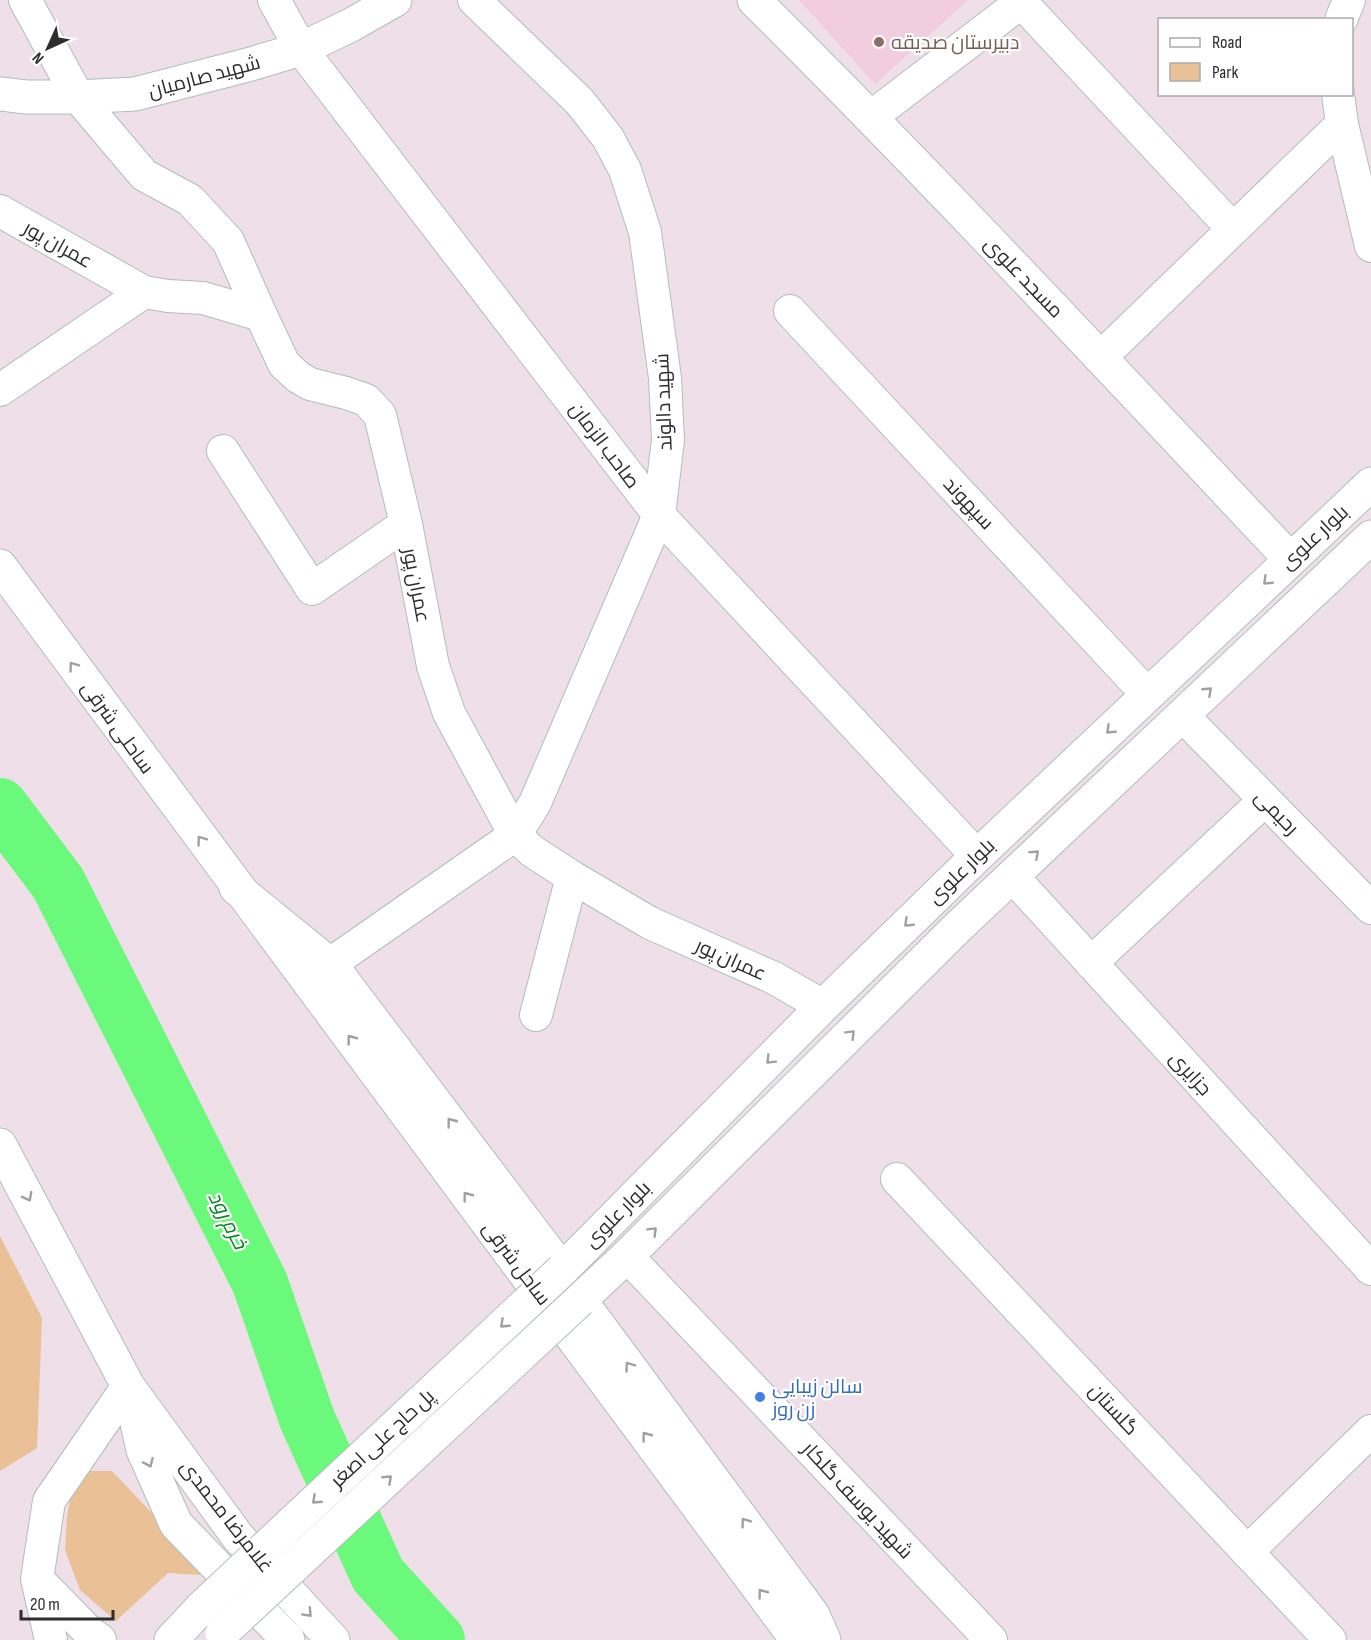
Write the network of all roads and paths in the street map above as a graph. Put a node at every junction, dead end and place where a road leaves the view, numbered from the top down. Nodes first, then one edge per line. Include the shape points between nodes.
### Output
1 (25, 0) edge
2 (274, 0) edge
3 (395, 0) edge
4 (474, 0) edge
5 (754, 0) edge
6 (1349, 0) edge
7 (1023, 1) edge
8 (1342, 18) edge
9 (301, 49) junction
10 (0, 94) edge
11 (78, 97) junction
12 (1340, 109) edge
13 (871, 117) junction
14 (0, 211) edge
15 (1233, 230) junction
16 (1371, 246) edge
17 (144, 292) junction
18 (790, 311) dead end
19 (261, 315) junction
20 (1101, 357) junction
21 (0, 390) edge
22 (223, 451) dead end
23 (1371, 484) edge
24 (659, 515) junction
25 (406, 524) junction
26 (1371, 537) edge
27 (1290, 559) junction
28 (0, 566) edge
29 (1147, 694) junction
30 (1182, 715) junction
31 (1265, 800) junction
32 (515, 835) junction
33 (977, 856) junction
34 (1012, 876) junction
35 (572, 877) junction
36 (236, 888) joint
37 (1371, 908) edge
38 (1091, 963) junction
39 (319, 973) junction
40 (823, 1006) junction
41 (536, 1015) dead end
42 (0, 1145) edge
43 (897, 1179) dead end
44 (627, 1256) junction
45 (1371, 1269) edge
46 (562, 1270) junction
47 (580, 1300) junction
48 (128, 1386) junction
49 (1371, 1431) edge
50 (1247, 1552) junction
51 (37, 1579) junction
52 (218, 1637) edge
53 (51, 1640) edge
54 (100, 1640) edge
55 (171, 1640) edge
56 (288, 1640) edge
57 (333, 1640) edge
58 (797, 1640) edge
59 (824, 1640) edge
60 (990, 1640) edge
61 (1330, 1640) edge

1 - 11 street
2 - 9 street, صاحب الزمان
3 - 9 main road, شهید صارمیان
4 - 24 street, شهید دالوند via 580,102 609,138 625,170 645,232 665,378 668,440
5 - 13 main road, مسجد علوی
6 - 8 street
7 - 13 street
7 - 15 street
9 - 11 main road, شهید صارمیان via 135,94
9 - 24 street, صاحب الزمان
10 - 11 main road, شهید صارمیان
11 - 19 street via 144,175 190,200 228,241
12 - 15 street
12 - 16 street
13 - 20 main road, مسجد علوی
14 - 17 street, عمران پور
15 - 20 street
17 - 19 street, عمران پور via 203,298
17 - 21 street
18 - 29 street, سپهوند
19 - 25 street, عمران پور via 284,364 298,376 310,384 366,400 380,415
20 - 27 main road, مسجد علوی
22 - 25 street via 312,589
23 - 27 main road, بلوار علوی
24 - 32 street, شهید دالوند via 535,803
24 - 33 street, صاحب الزمان
25 - 32 street, عمران پور via 433,666 449,713
30 -> 26 main road, بلوار علوی
27 -> 29 main road, بلوار علوی
36 -> 28 main road, ساحلی شرقی
29 -> 33 main road, بلوار علوی
30 - 31 street, رحیمی
34 -> 30 main road, بلوار علوی
31 - 37 street, رحیمی
31 - 38 street
32 - 35 street, عمران پور
32 - 39 street
33 -> 40 main road, بلوار علوی
34 - 38 street, جزایری
44 -> 34 main road, بلوار علوی
35 - 40 street, عمران پور via 650,923 774,978
35 - 41 street
36 - 39 main road, ساحل شرقی
38 - 45 street, جزایری
46 -> 39 main road
58 -> 39 main road, ساحل شرقی
40 -> 46 main road, بلوار علوی
42 -> 48 main road, غلامرضا محمدی
43 - 50 street, گلستان
44 - 47 main road, بلوار علوی
44 - 60 street, شهید یوسف گلکار
46 -> 55 main road, پل حاج علی اصغر, bridge
52 -> 47 main road, پل حاج علی اصغر, bridge
59 -> 47 main road via 813,1614
48 - 51 street via 49,1501
48 -> 56 main road, غلامرضا محمدی via 143,1450 176,1524
48 -> 57 main road, غلامرضا محمدی via 238,1537
49 - 50 street
50 - 61 street, گلستان
51 - 53 street
51 - 54 street

